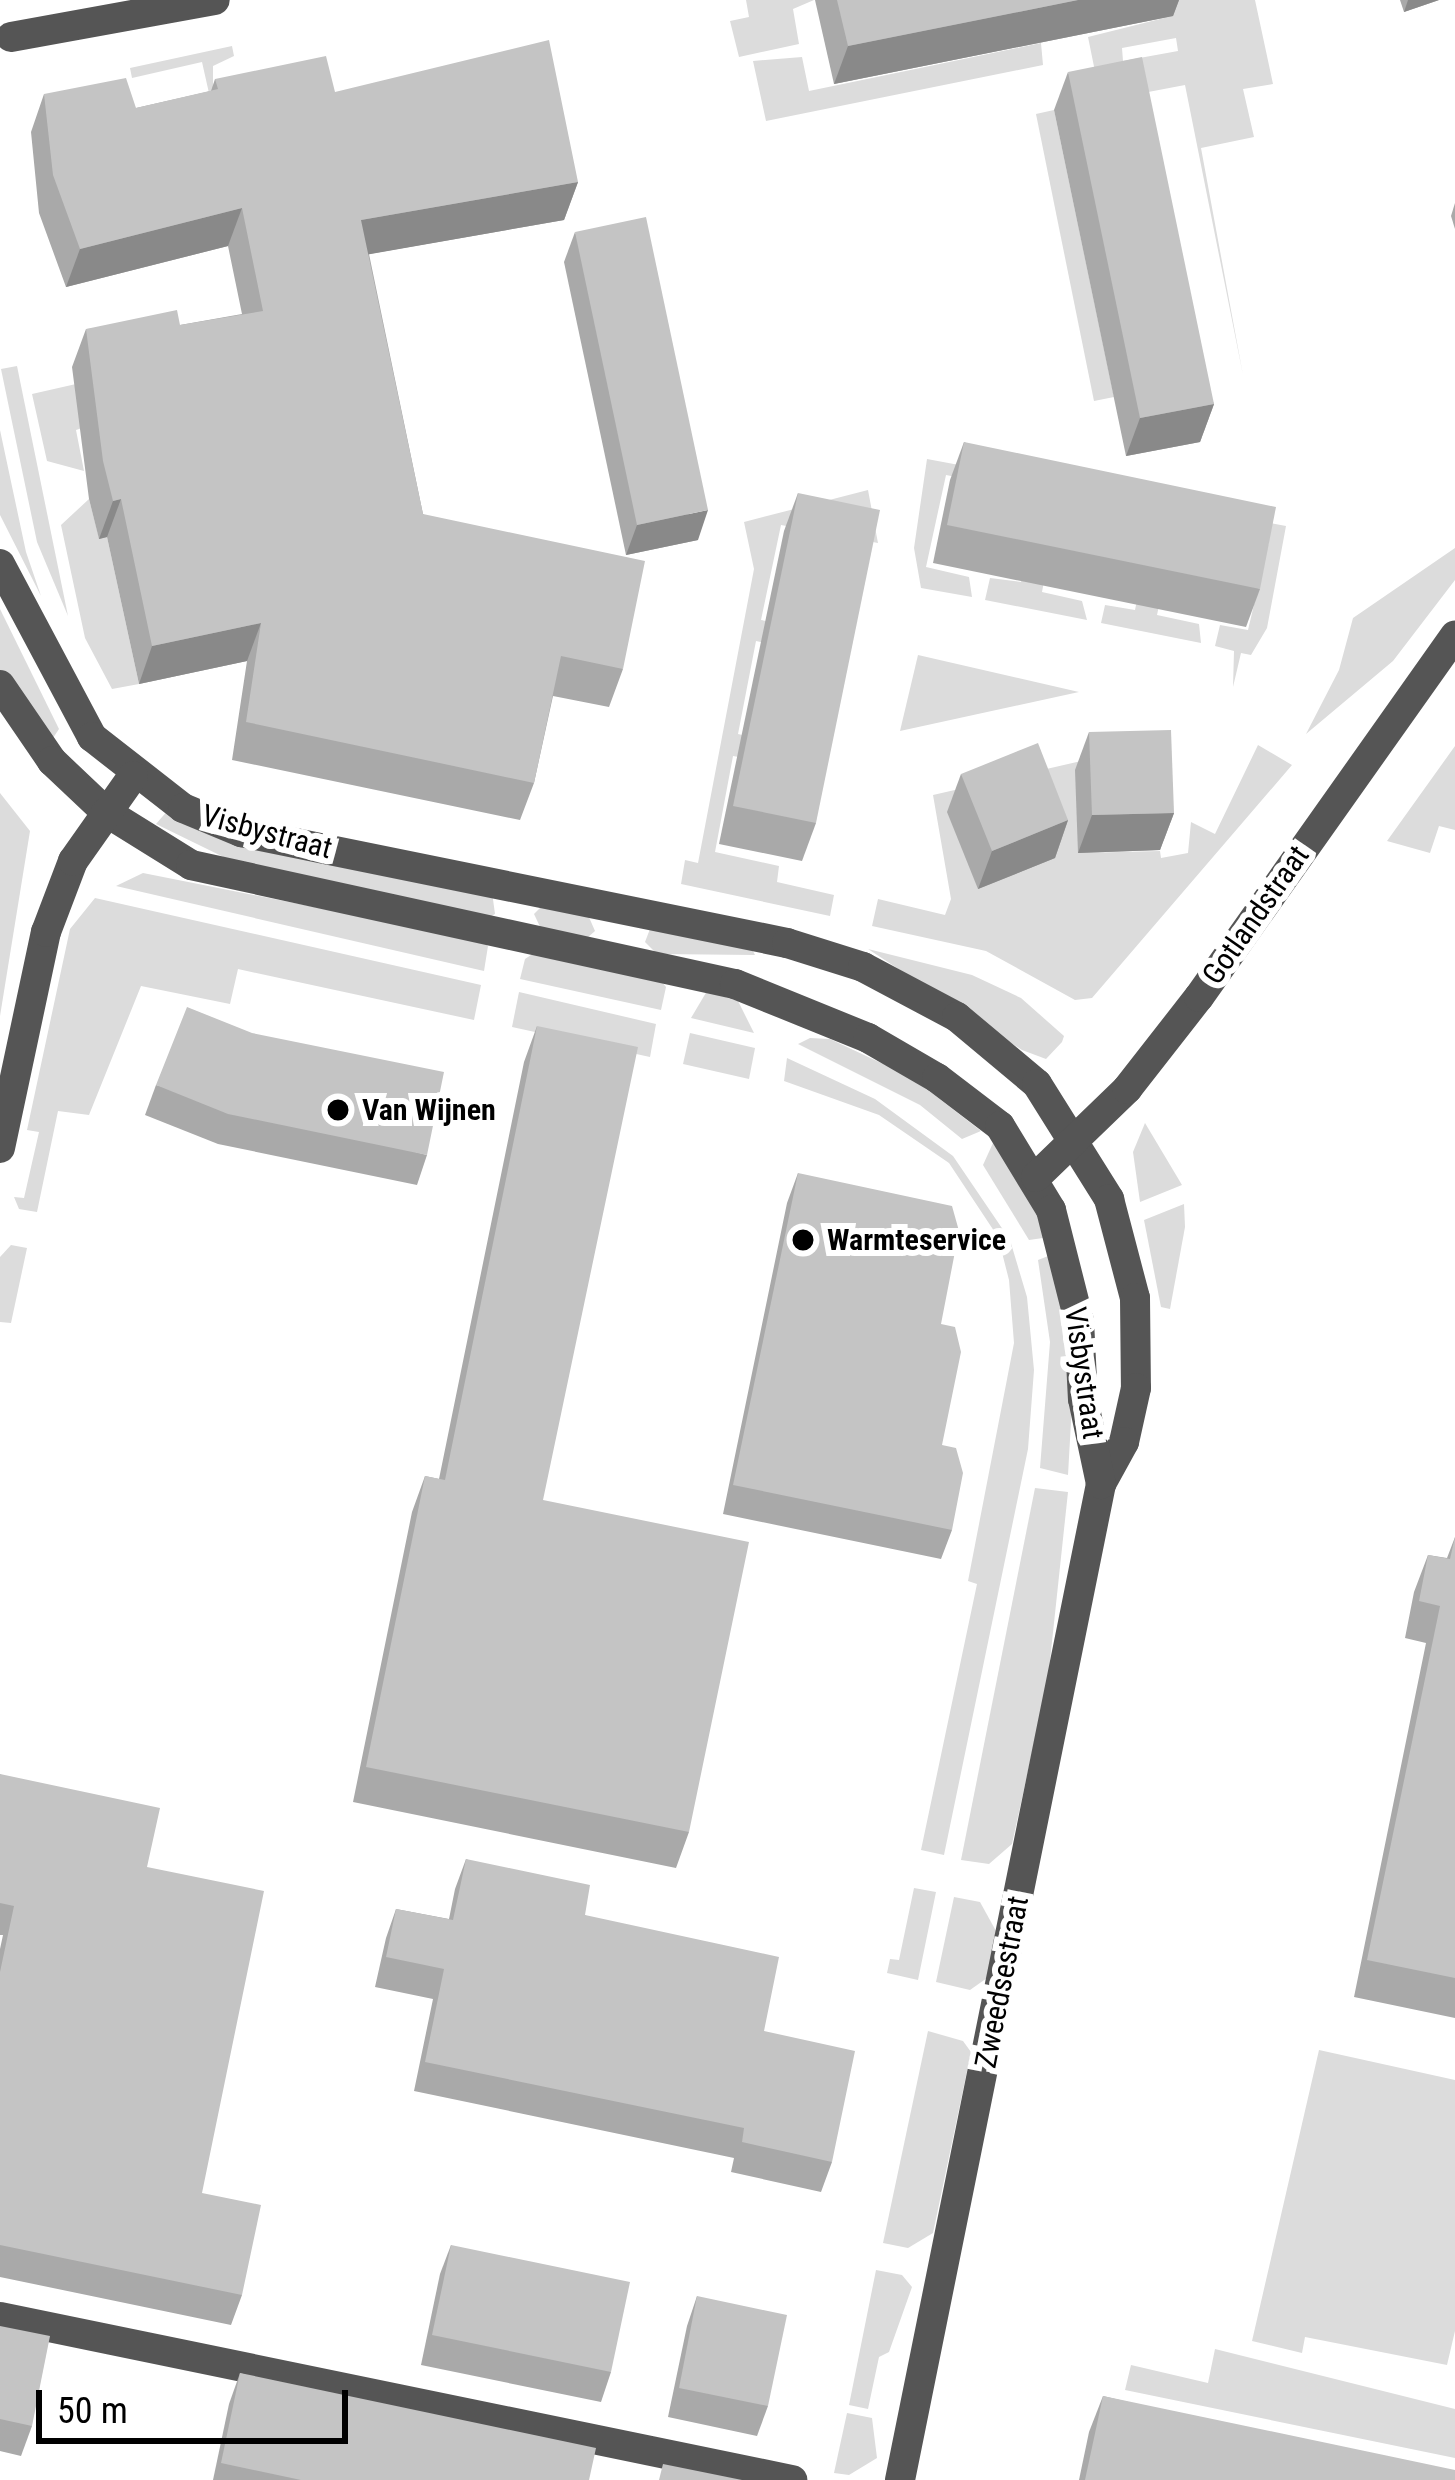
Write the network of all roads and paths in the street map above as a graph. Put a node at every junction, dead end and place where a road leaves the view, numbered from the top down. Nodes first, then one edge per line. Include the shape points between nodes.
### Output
1 (215, 0) edge
2 (11, 37) dead end
3 (0, 564) edge
4 (1455, 636) edge
5 (0, 685) edge
6 (133, 776) junction
7 (106, 812) junction
8 (1078, 1142) junction
9 (0, 1148) edge
10 (1036, 1177) junction
11 (1101, 1484) junction
12 (0, 2317) edge
13 (792, 2480) edge
14 (900, 2480) edge

1 - 2 street
3 - 6 street, Visbystraat via 53,675 92,737
4 - 8 street, Gotlandstraat via 1199,997
5 - 7 street, Visbystraat via 52,761
6 - 7 street
6 - 8 street, Visbystraat via 242,832 787,944 863,967 984,1036 1037,1084
7 - 9 street via 73,861 46,932
7 - 10 street, Visbystraat via 166,854 221,878 698,974 799,1006 937,1078 1000,1126
8 - 10 street, Gotlandstraat
8 - 11 street, Visbystraat via 1119,1223 1139,1346 1124,1442
10 - 11 street, Visbystraat via 1067,1261
11 - 14 street, Zweedsestraat
12 - 13 street

